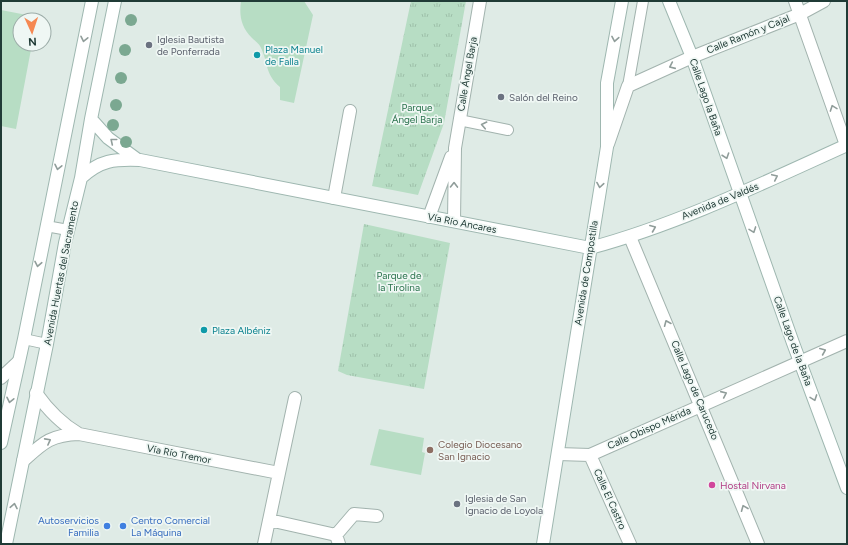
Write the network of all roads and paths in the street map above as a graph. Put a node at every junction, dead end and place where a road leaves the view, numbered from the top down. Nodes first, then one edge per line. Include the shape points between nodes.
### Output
1 (92, 1) edge
2 (115, 1) edge
3 (480, 1) edge
4 (622, 1) edge
5 (643, 1) edge
6 (669, 1) edge
7 (795, 1) edge
8 (824, 1) edge
9 (800, 14) junction
10 (692, 57) junction
11 (628, 86) junction
12 (350, 111) dead end
13 (91, 119) junction
14 (459, 120) junction
15 (508, 130) dead end
16 (847, 146) edge
17 (607, 147) junction
18 (454, 148) junction
19 (138, 160) junction
20 (81, 178) junction
21 (740, 194) junction
22 (334, 198) junction
23 (429, 216) junction
24 (454, 221) junction
25 (46, 226) junction
26 (68, 230) junction
27 (630, 237) junction
28 (590, 248) junction
29 (24, 339) junction
30 (847, 342) edge
31 (47, 344) junction
32 (18, 362) junction
33 (800, 362) junction
34 (1, 378) edge
35 (36, 393) junction
36 (295, 398) dead end
37 (701, 404) junction
38 (79, 434) junction
39 (1, 443) edge
40 (558, 454) junction
41 (590, 455) junction
42 (23, 461) junction
43 (279, 473) junction
44 (847, 488) edge
45 (377, 516) dead end
46 (269, 520) junction
47 (338, 540) edge
48 (6, 544) edge
49 (264, 544) edge
50 (543, 544) edge
51 (630, 544) edge
52 (758, 544) edge

1 -> 25 street
2 - 13 street, Avenida Huertas del Sacramento
3 - 14 street, Calle Ángel Barja
4 -> 17 street, Avenida de Compostilla via 608,83
5 - 11 lane
6 - 10 street, Calle Lago la Baña
7 - 9 street
8 - 9 street, Calle Ramón y Cajal
9 - 10 street, Calle Ramón y Cajal
16 -> 9 street
10 -> 11 street, Calle Ramón y Cajal
10 -> 21 street, Calle Lago la Baña
11 - 17 street
12 - 22 street
19 -> 13 street, Vía Río Ancares via 108,138
13 - 20 street, Avenida Huertas del Sacramento
15 -> 14 lane
14 - 18 street, Calle Ángel Barja
21 -> 16 street, Avenida de Valdés
17 -> 28 street, Avenida de Compostilla
18 - 23 street, Calle Ángel Barja
24 -> 18 street, Calle Ángel Barja
19 - 20 street, Vía Río Ancares via 105,162 92,167
19 - 22 street, Vía Río Ancares
20 - 26 street, Avenida Huertas del Sacramento
27 -> 21 street, Avenida de Valdés
21 -> 33 street, Calle Lago de la Baña
22 - 23 street, Vía Río Ancares
23 - 24 street, Vía Río Ancares
24 - 28 street, Vía Río Ancares
25 - 26 lane
25 -> 29 street
26 - 31 street, Avenida Huertas del Sacramento
27 - 28 street, Avenida de Valdés
37 -> 27 street, Calle Lago de Carucedo
28 - 40 street, Avenida de Compostilla
29 - 31 lane
29 - 32 street
33 -> 30 street, Calle Obispo Mérida
31 - 35 street, Avenida Huertas del Sacramento
32 - 34 street
32 -> 39 street
37 -> 33 street, Calle Obispo Mérida
33 -> 44 street, Calle Lago de la Baña
35 - 38 street, Vía Río Tremor via 48,410
35 - 42 street, Avenida Huertas del Sacramento
36 - 43 street
37 - 41 street, Calle Obispo Mérida
52 -> 37 street, Calle Lago de Carucedo
42 -> 38 street, Vía Río Tremor via 44,442 61,434
38 - 43 street, Vía Río Tremor
40 - 41 street, Calle Obispo Mérida
40 - 50 street, Avenida de Compostilla
41 - 51 street, Calle El Castro
48 -> 42 street, Avenida Huertas del Sacramento
43 - 46 street
45 - 47 street via 354,514
46 - 47 street
46 - 49 street

